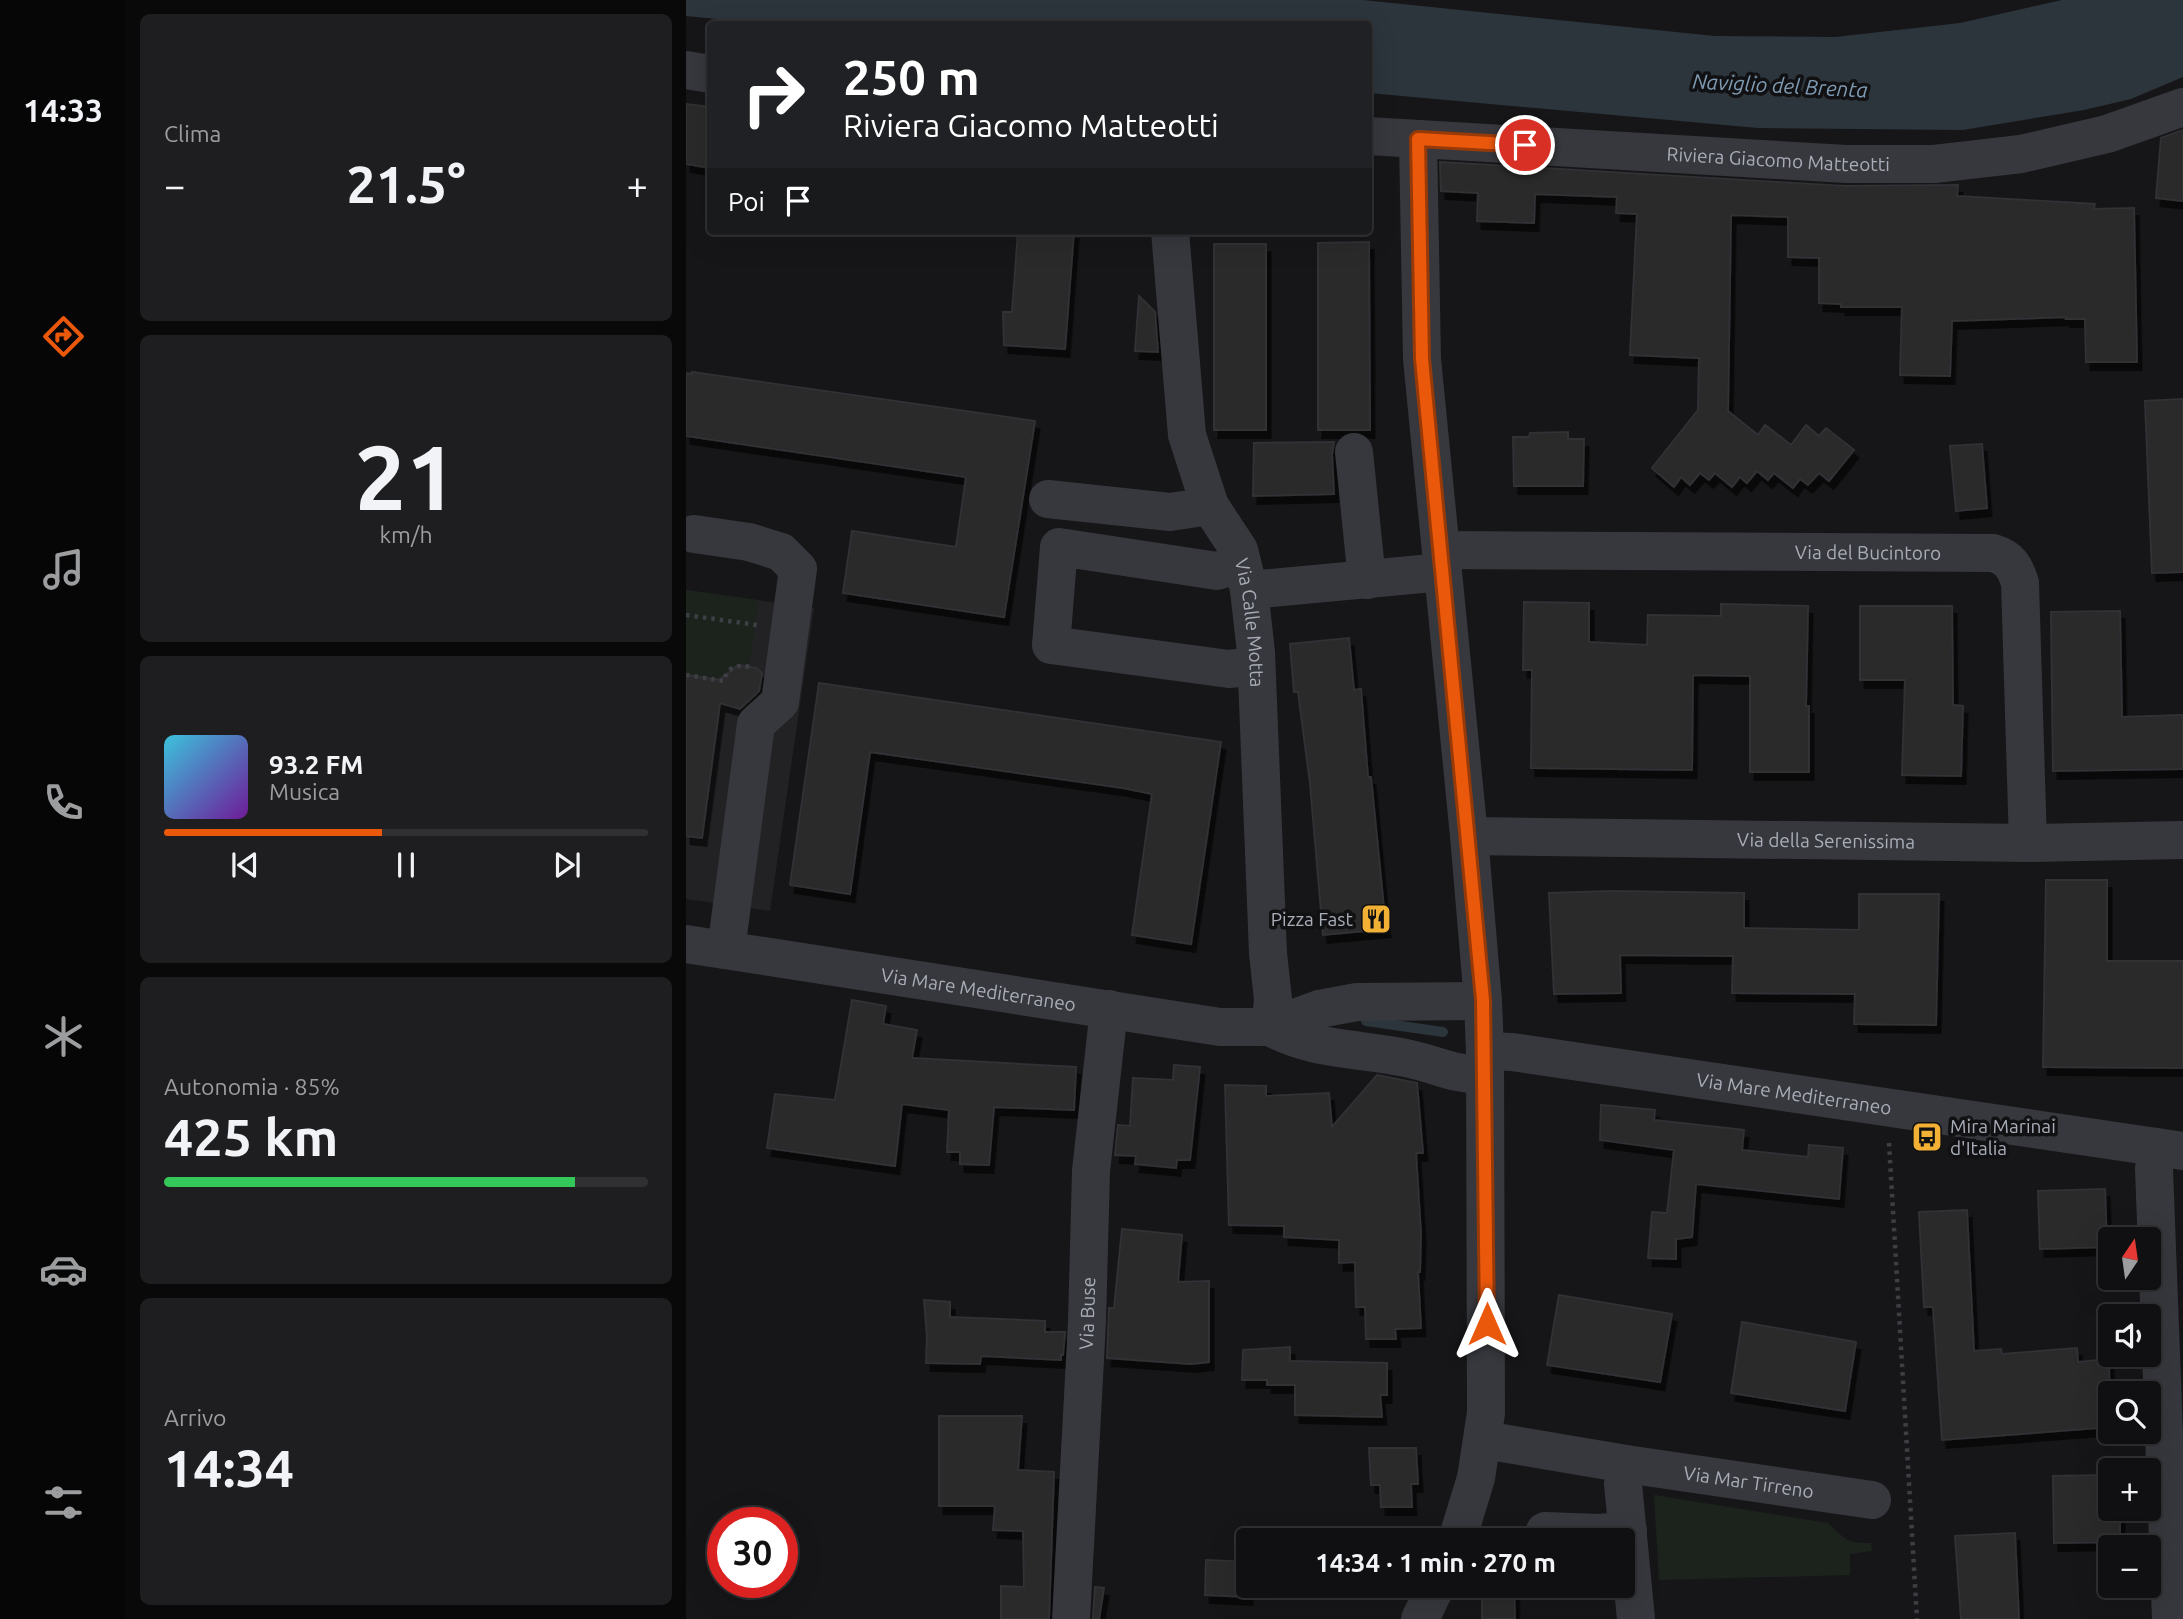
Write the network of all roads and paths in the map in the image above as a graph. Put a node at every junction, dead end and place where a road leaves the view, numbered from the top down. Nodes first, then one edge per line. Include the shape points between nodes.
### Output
1 (686, 70) edge
2 (707, 74) edge
3 (2183, 107) edge
4 (1372, 136) edge
5 (1418, 139) junction
6 (1170, 235) edge
7 (1354, 452) dead end
8 (1048, 499) dead end
9 (1210, 506) junction
10 (694, 534) dead end
11 (1442, 561) junction
12 (1246, 576) junction
13 (1367, 580) junction
14 (686, 615) edge
15 (787, 647) junction
16 (1256, 666) junction
17 (686, 675) edge
18 (1469, 836) junction
19 (2183, 840) edge
20 (2028, 843) junction
21 (686, 944) edge
22 (726, 950) junction
23 (1483, 1000) junction
24 (1109, 1009) junction
25 (1270, 1027) junction
26 (1485, 1063) junction
27 (1889, 1139) dead end
28 (2170, 1149) edge
29 (1483, 1440) junction
30 (1626, 1465) junction
31 (1872, 1500) dead end
32 (1461, 1528) edge
33 (1628, 1528) edge
34 (1430, 1598) edge
35 (1634, 1598) edge
36 (1071, 1619) edge
37 (1420, 1619) edge
38 (1636, 1619) edge
39 (1917, 1619) edge
40 (2171, 1619) edge

1 - 2 street
3 - 5 street, Riviera Giacomo Matteotti via 2070,143 1934,164 1846,164
4 - 5 street, Riviera Giacomo Matteotti
5 - 11 street via 1422,359
6 - 9 street, Via Calle Motta via 1187,435
7 - 13 street
8 - 9 street via 1170,512
9 - 12 street, Via Calle Motta via 1239,550
10 - 15 street via 782,552 798,569
11 - 13 street
11 - 18 street
11 - 20 street, Via del Bucintoro via 2003,556 2020,583
12 - 13 street
12 - 16 street, Via Calle Motta
12 - 16 street via 1059,547 1051,645 1229,669
14 - 15 path
15 - 17 path via 756,668 738,665 725,674 724,681
15 - 22 street via 780,702 756,724
16 - 25 street, Via Calle Motta via 1273,1000
18 - 20 street, Via della Serenissima
18 - 23 street
19 - 20 street, Via della Serenissima
21 - 22 street, Via Mare Mediterraneo
22 - 24 street, Via Mare Mediterraneo
23 - 25 street, Via Mare Mediterraneo via 1357,1002 1319,1009
23 - 26 street
24 - 25 street, Via Mare Mediterraneo via 1220,1027
24 - 36 street, Via Buse via 1091,1171
25 - 26 street, Via Mare Mediterraneo via 1316,1045 1407,1058 1462,1075
26 - 28 street, Via Mare Mediterraneo via 1512,1052
26 - 29 street via 1487,1379
27 - 39 path
28 - 40 street via 2154,1169
29 - 30 street, Via Mar Tirreno
29 - 32 street
30 - 31 street, Via Mar Tirreno
30 - 33 street via 1623,1484
34 - 37 street
35 - 38 street

